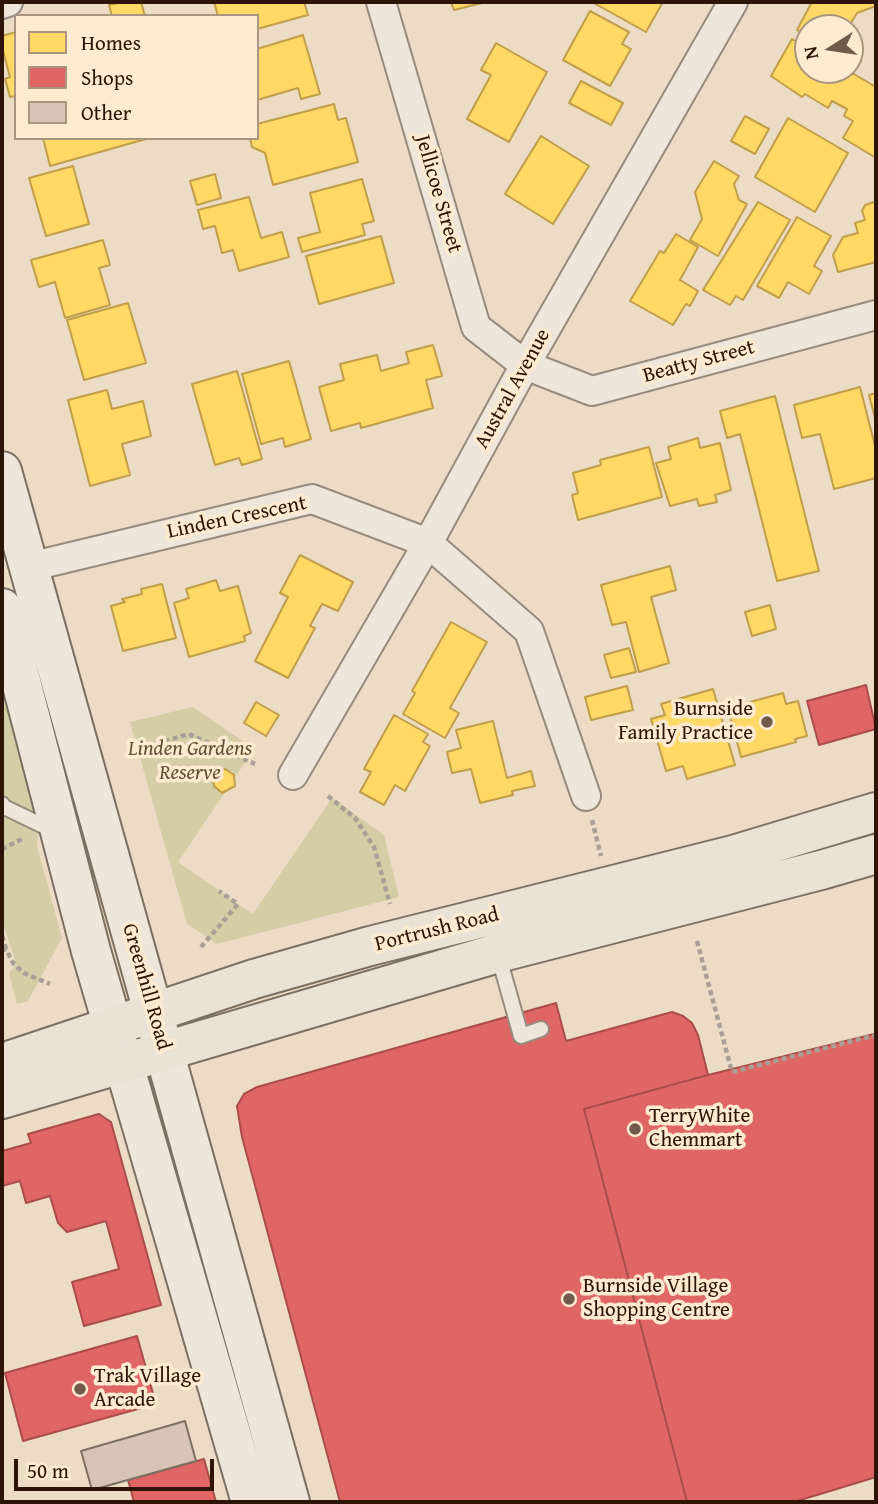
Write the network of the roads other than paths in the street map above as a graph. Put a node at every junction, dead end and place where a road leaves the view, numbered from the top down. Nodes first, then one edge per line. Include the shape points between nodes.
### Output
1 (8, 2) edge
2 (381, 2) edge
3 (733, 2) edge
4 (2, 4) edge
5 (876, 315) edge
6 (525, 365) junction
7 (2, 471) edge
8 (8, 515) edge
9 (428, 543) junction
10 (29, 567) junction
11 (2, 608) edge
12 (7, 658) edge
13 (293, 775) dead end
14 (586, 796) road end
15 (2, 804) edge
16 (876, 813) edge
17 (42, 836) junction
18 (876, 854) edge
19 (498, 953) junction
20 (153, 1013) junction
21 (113, 1026) junction
22 (541, 1029) dead end
23 (164, 1050) junction
24 (124, 1062) junction
25 (2, 1063) edge
26 (2, 1100) edge
27 (251, 1502) edge
28 (290, 1502) edge

1 - 4 street
2 - 6 street, Jellicoe Street via 476,327
3 - 6 street, Austral Avenue
5 - 6 street, Beatty Street via 592,391
6 - 9 street, Austral Avenue
7 - 8 main road, Greenhill Road
8 - 10 main road, Greenhill Road
9 - 10 street, Linden Crescent via 312,499
9 - 13 street, Austral Avenue
9 - 14 street, Linden Crescent via 529,631
10 - 20 main road, Greenhill Road
11 - 12 main road, Greenhill Road
12 - 17 main road, Greenhill Road
15 - 17 lane
16 - 20 highway, Portrush Road via 733,855 357,950
17 - 21 main road, Greenhill Road
18 - 19 highway, Portrush Road
19 - 22 lane via 521,1035
19 - 23 highway, Portrush Road
20 - 21 highway, Portrush Road
20 - 23 main road, Greenhill Road
21 - 24 main road, Greenhill Road
21 - 25 highway, Portrush Road
23 - 24 highway, Portrush Road
23 - 28 main road, Greenhill Road
24 - 26 highway, Portrush Road
24 - 27 main road, Greenhill Road

